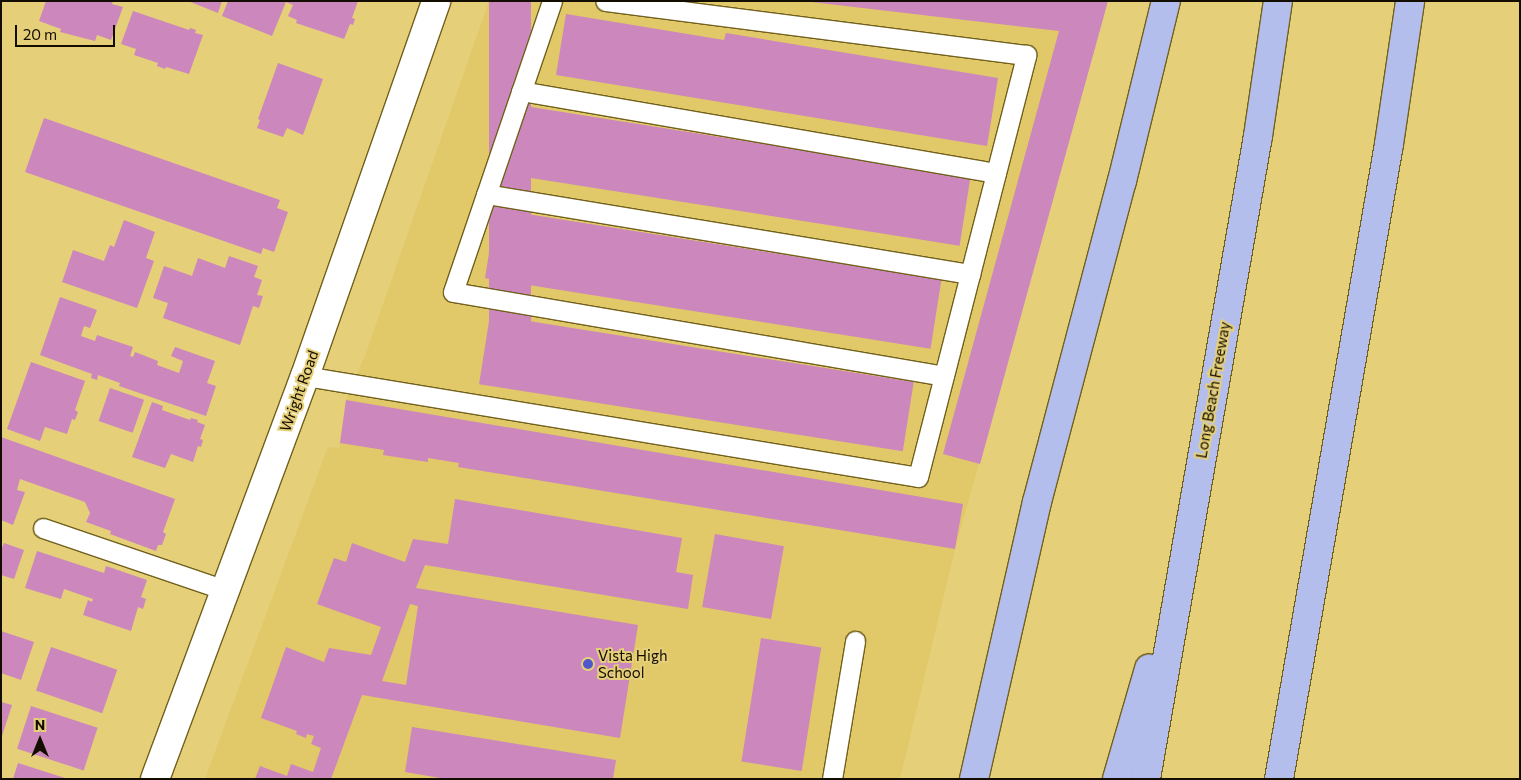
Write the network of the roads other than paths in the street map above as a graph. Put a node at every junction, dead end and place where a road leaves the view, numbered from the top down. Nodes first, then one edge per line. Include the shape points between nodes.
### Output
1 (436, 1) edge
2 (552, 1) edge
3 (605, 1) edge
4 (1166, 1) edge
5 (1278, 1) edge
6 (1410, 1) edge
7 (521, 91) junction
8 (996, 173) junction
9 (486, 194) junction
10 (970, 274) junction
11 (305, 376) junction
12 (944, 376) junction
13 (43, 528) dead end
14 (1185, 550) junction
15 (225, 590) junction
16 (855, 641) dead end
17 (156, 779) edge
18 (832, 779) edge
19 (974, 779) edge
20 (1117, 779) edge
21 (1146, 779) edge
22 (1279, 779) edge

1 - 11 street, Wright Road
2 - 7 lane
3 - 8 lane via 1026,55
4 - 19 highway via 1037,502
5 - 14 highway, Long Beach Freeway
6 - 22 highway via 1388,154
7 - 8 lane
7 - 9 lane
8 - 10 lane
9 - 10 lane
9 - 12 lane via 453,292
10 - 12 lane
11 - 12 lane via 918,477
11 - 15 street, Wright Road
13 - 15 lane
14 - 20 highway
14 - 21 highway, Long Beach Freeway
15 - 17 street, Wright Road
16 - 18 lane

